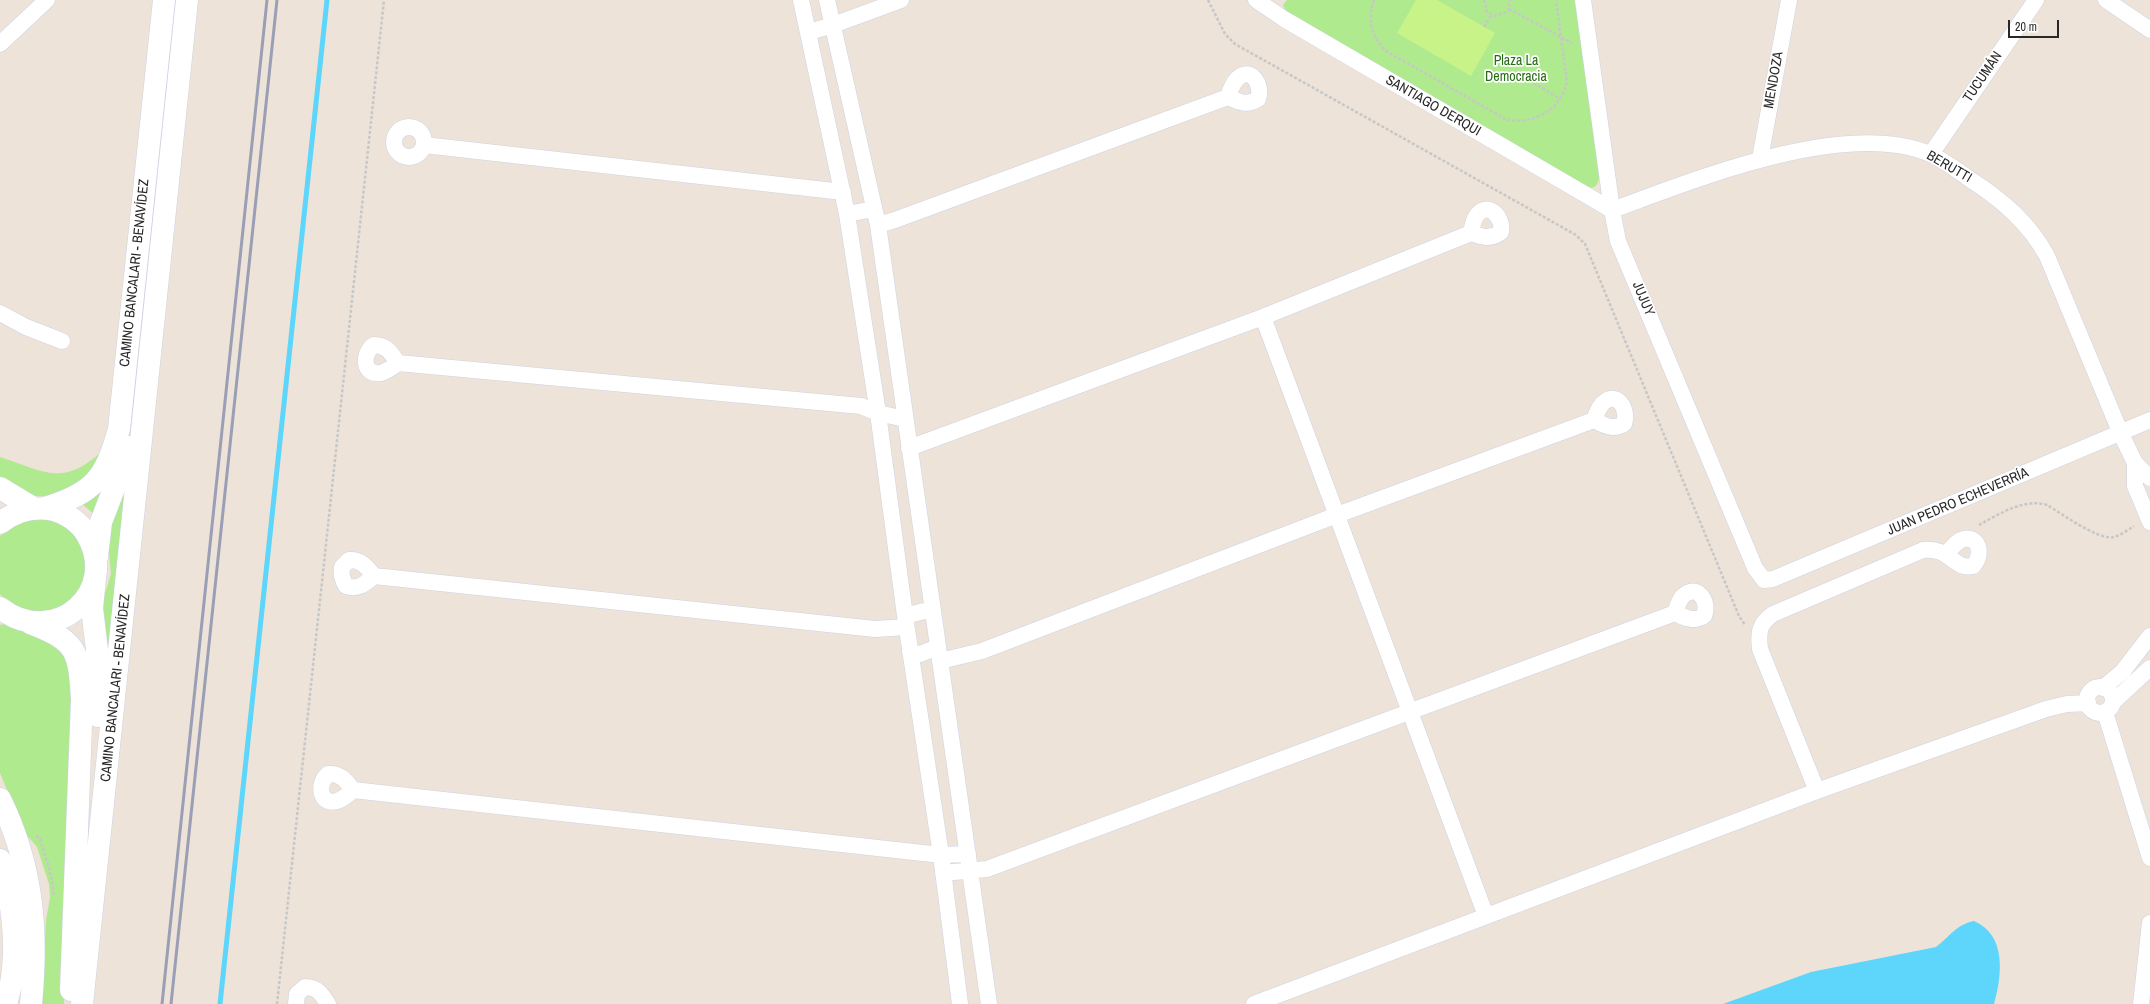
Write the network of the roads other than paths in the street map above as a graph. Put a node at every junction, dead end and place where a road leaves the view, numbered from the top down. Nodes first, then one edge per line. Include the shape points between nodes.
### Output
1 (47, 0) edge
2 (164, 0) edge
3 (187, 0) edge
4 (802, 0) edge
5 (827, 0) edge
6 (902, 0) edge
7 (1583, 0) edge
8 (1789, 0) edge
9 (2036, 0) edge
10 (2106, 0) edge
11 (1263, 2) edge
12 (834, 25) junction
13 (2150, 30) edge
14 (809, 32) junction
15 (0, 44) edge
16 (1228, 97) dead end
17 (424, 145) dead end
18 (1931, 154) junction
19 (1760, 159) junction
20 (867, 175) junction
21 (842, 187) junction
22 (1612, 210) junction
23 (847, 214) junction
24 (876, 217) junction
25 (1471, 234) dead end
26 (0, 313) edge
27 (1263, 317) junction
28 (62, 341) dead end
29 (398, 363) dead end
30 (146, 379) junction
31 (878, 413) junction
32 (905, 419) junction
33 (1594, 420) dead end
34 (2150, 420) edge
35 (2121, 434) junction
36 (909, 448) junction
37 (2135, 463) junction
38 (2150, 478) edge
39 (0, 488) edge
40 (39, 508) junction
41 (1337, 515) junction
42 (2149, 520) edge
43 (0, 523) edge
44 (1947, 553) junction
45 (96, 574) junction
46 (374, 576) dead end
47 (1764, 580) joint
48 (0, 608) edge
49 (933, 612) junction
50 (1675, 613) dead end
51 (16, 621) edge
52 (906, 622) junction
53 (2150, 636) edge
54 (910, 652) junction
55 (939, 654) junction
56 (2150, 668) edge
57 (2103, 688) junction
58 (2088, 703) junction
59 (2109, 707) junction
60 (1410, 710) junction
61 (353, 790) dead end
62 (1817, 791) junction
63 (0, 799) edge
64 (968, 854) junction
65 (2150, 854) edge
66 (941, 855) junction
67 (2150, 858) edge
68 (0, 860) edge
69 (971, 871) junction
70 (943, 873) junction
71 (1486, 916) junction
72 (2150, 923) edge
73 (79, 1002) edge
74 (6, 1004) edge
75 (31, 1004) edge
76 (296, 1004) edge
77 (328, 1004) edge
78 (960, 1004) edge
79 (989, 1004) edge
80 (1254, 1004) edge
81 (2141, 1004) edge

1 - 15 street
2 - 40 main road, CAMINO BANCALARI - BENAVÍDEZ via 119,429 111,458 90,488 62,503
3 - 30 main road, CAMINO BANCALARI - BENAVÍDEZ
4 - 14 street
5 - 12 street
6 - 12 street
7 - 22 street, JUJUY
8 - 19 street, MENDOZA
9 - 18 street, TUCUMÁN
10 - 13 street
11 - 22 street, SANTIAGO DERQUI
12 - 14 street
12 - 20 street
14 - 21 street
16 - 24 street via 895,220
17 - 21 street
18 - 19 street, BERUTTI via 1891,145 1860,143 1822,147
18 - 35 street, BERUTTI via 1983,187 2020,217 2038,239
19 - 22 street, BERUTTI via 1687,182
20 - 21 street
20 - 24 street
21 - 23 street
22 - 47 street, JUJUY via 1618,241 1755,568
23 - 24 street
23 - 31 street
24 - 32 street
25 - 27 street
26 - 28 street
27 - 36 street
27 - 41 street
29 - 31 street via 861,406
30 - 45 main road, CAMINO BANCALARI - BENAVÍDEZ via 136,429 101,522
30 - 73 main road, CAMINO BANCALARI - BENAVÍDEZ via 128,583
31 - 32 street
31 - 52 street
32 - 36 street
33 - 41 street
34 - 35 street, JUAN PEDRO ECHEVERRÍA
35 - 37 street, BERUTTI
35 - 47 street, JUAN PEDRO ECHEVERRÍA via 1773,579
36 - 49 street
37 - 38 street
37 - 42 street via 2135,486
39 - 40 main road
40 - 43 main road, CAMINO BANCALARI - BENAVÍDEZ via 20,511
40 - 45 main road via 59,512 72,518 83,528 91,541 95,555
41 - 55 street via 982,651
41 - 60 street
44 - 44 street via 1962,566 1973,566 1979,558 1979,549 1973,540 1968,539 1955,544
44 - 62 street via 1933,548 1923,550 1773,614 1763,621 1758,632 1760,649
45 - 51 main road via 91,590 76,610 54,621
45 - 73 main road, CAMINO BANCALARI - BENAVÍDEZ via 92,621 99,660 100,696 87,850
46 - 52 street via 874,629
48 - 51 main road, CAMINO BANCALARI - BENAVÍDEZ
49 - 52 street via 924,611
49 - 55 street
50 - 60 street
51 - 73 main road, CAMINO BANCALARI - BENAVÍDEZ via 53,632 66,641 77,655 80,664 82,699
52 - 54 street
53 - 57 street via 2123,671
54 - 55 street
54 - 66 street
55 - 64 street
56 - 59 street
57 - 58 street via 2090,692
57 - 59 street via 2111,693
58 - 59 street via 2096,712
58 - 62 street via 2046,708
59 - 65 street
60 - 69 street via 987,869
60 - 71 street
61 - 66 street
62 - 71 street
63 - 75 main road via 22,852 30,886 34,930
64 - 66 street
64 - 69 street
65 - 67 street
66 - 70 street
68 - 74 main road via 7,881 13,956 11,988
69 - 70 street
69 - 79 street
70 - 78 street
71 - 80 street
72 - 81 street
76 - 77 street via 297,994 305,987 311,987 319,992

